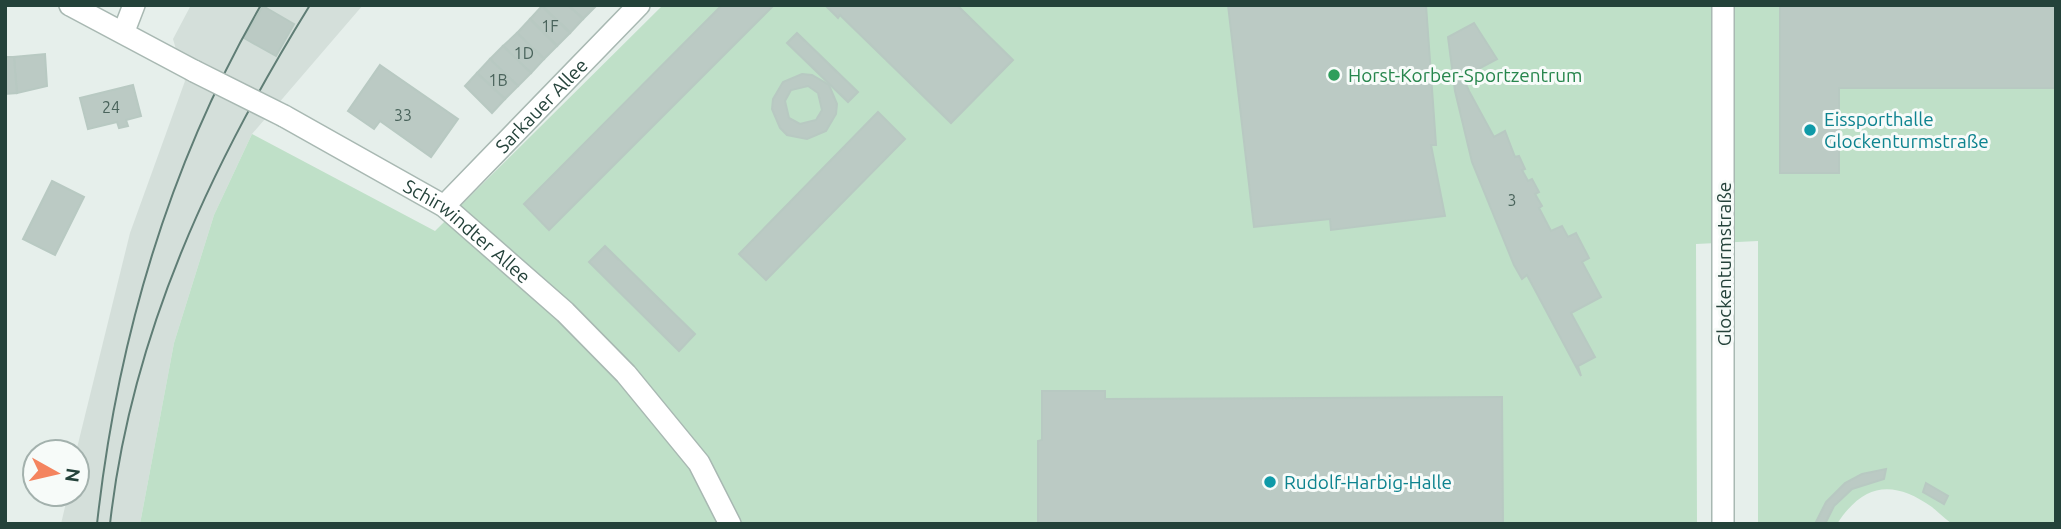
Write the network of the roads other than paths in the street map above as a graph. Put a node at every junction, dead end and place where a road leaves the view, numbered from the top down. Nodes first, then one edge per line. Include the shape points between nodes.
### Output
1 (70, 5) edge
2 (135, 5) edge
3 (639, 5) edge
4 (1723, 5) edge
5 (124, 32) junction
6 (443, 206) junction
7 (730, 524) edge
8 (1723, 524) edge

1 - 5 street, Schirwindter Allee
2 - 5 street
3 - 6 street, Sarkauer Allee
4 - 8 street, Glockenturmstraße
5 - 6 street, Schirwindter Allee, bridge
6 - 7 street, Schirwindter Allee via 565,312 625,374 699,463

